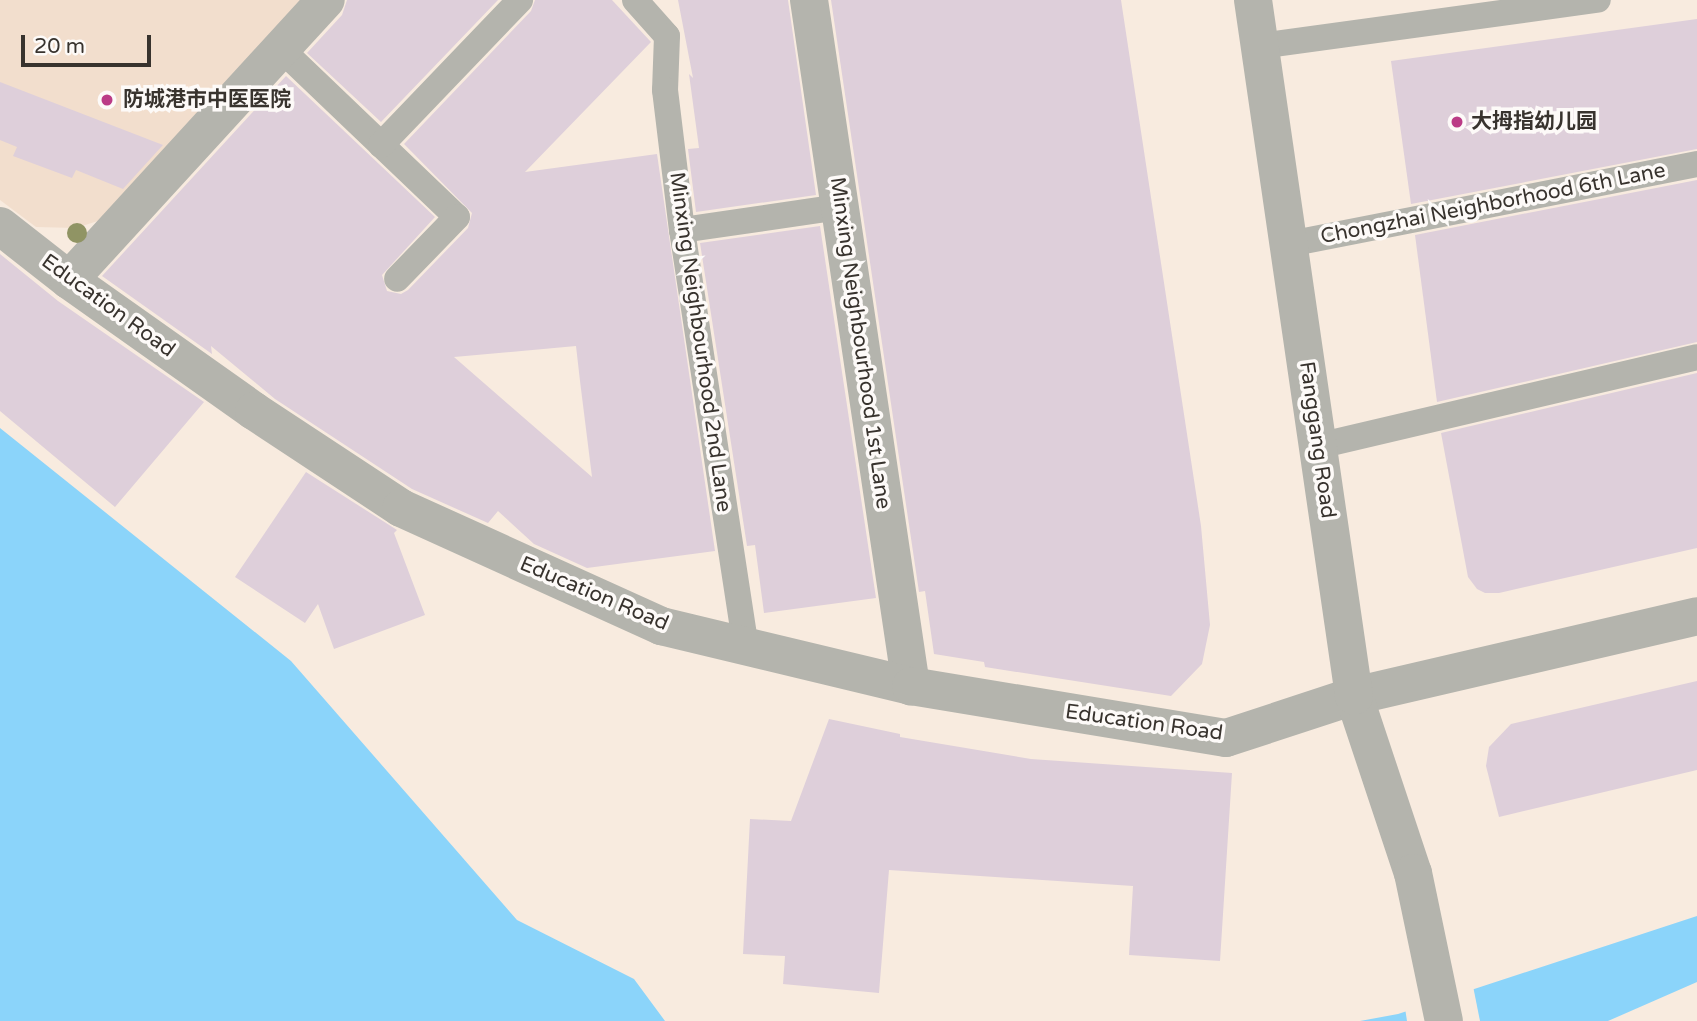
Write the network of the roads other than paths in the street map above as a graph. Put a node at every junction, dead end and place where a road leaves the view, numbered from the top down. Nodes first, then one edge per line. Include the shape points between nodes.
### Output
1 (326, 0) edge
2 (520, 0) edge
3 (635, 0) edge
4 (809, 0) edge
5 (1253, 0) edge
6 (1598, 0) edge
7 (1260, 47) junction
8 (281, 49) junction
9 (381, 145) junction
10 (1697, 164) edge
11 (840, 207) junction
12 (0, 226) edge
13 (682, 230) junction
14 (1289, 244) junction
15 (397, 279) dead end
16 (69, 280) junction
17 (1697, 357) edge
18 (1318, 446) junction
19 (1697, 616) edge
20 (746, 646) junction
21 (911, 686) junction
22 (1354, 696) junction
23 (1444, 1021) edge

1 - 8 street
2 - 9 lane
3 - 13 lane, Minxing Neighbourhood 2nd Lane via 667,36 664,90
4 - 11 street, Minxing Neighbourhood 1st Lane
5 - 7 street, Fanggang Road
6 - 7 lane
7 - 14 street, Fanggang Road
8 - 9 lane
8 - 16 street
9 - 15 lane via 457,217
10 - 14 lane, Chongzhai Neighborhood 6th Lane
11 - 13 lane
11 - 21 street, Minxing Neighbourhood 1st Lane
12 - 16 street, Education Road
13 - 20 lane, Minxing Neighbourhood 2nd Lane
14 - 18 street, Fanggang Road
16 - 20 street, Education Road via 401,508 660,626
17 - 18 lane
18 - 22 street, Fanggang Road
19 - 22 street, Education Road
20 - 21 street, Education Road
21 - 22 street, Education Road via 1226,738
22 - 23 street, Fanggang Road via 1413,873

